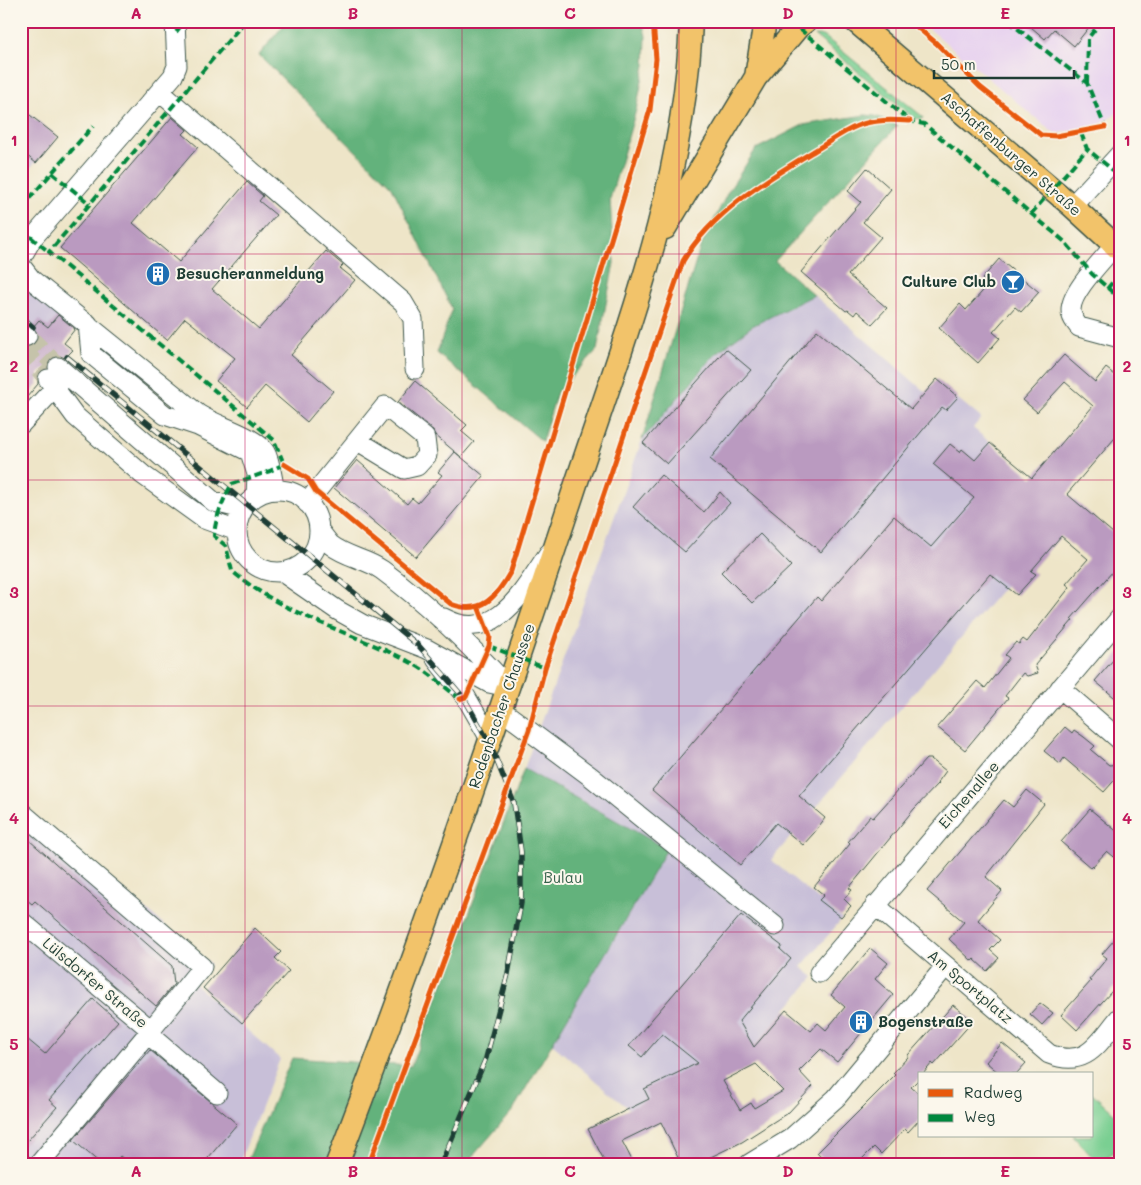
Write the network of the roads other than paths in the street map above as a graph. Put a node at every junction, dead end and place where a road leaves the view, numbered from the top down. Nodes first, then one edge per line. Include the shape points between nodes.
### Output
1 (175, 21) edge
2 (691, 21) edge
3 (765, 21) edge
4 (806, 21) edge
5 (855, 21) edge
6 (756, 77) junction
7 (160, 92) junction
8 (1120, 154) edge
9 (1072, 206) junction
10 (655, 244) junction
11 (1117, 248) edge
12 (21, 258) edge
13 (21, 266) edge
14 (88, 324) junction
15 (1120, 338) edge
16 (415, 369) dead end
17 (57, 377) junction
18 (21, 424) edge
19 (358, 441) dead end
20 (275, 490) junction
21 (307, 502) junction
22 (250, 503) junction
23 (319, 530) junction
24 (237, 531) junction
25 (556, 544) junction
26 (282, 572) junction
27 (431, 611) junction
28 (1120, 618) edge
29 (427, 649) junction
30 (508, 687) junction
31 (1060, 688) junction
32 (501, 710) junction
33 (490, 739) junction
34 (1120, 740) edge
35 (21, 812) edge
36 (875, 905) junction
37 (23, 924) edge
38 (775, 926) dead end
39 (945, 967) junction
40 (819, 973) dead end
41 (1120, 1017) edge
42 (149, 1032) junction
43 (217, 1093) dead end
44 (39, 1164) edge
45 (337, 1164) edge
46 (749, 1164) edge

1 - 7 street via 177,66
2 - 10 main road via 679,136
3 - 6 main road
4 - 6 main road
5 - 9 main road, Aschaffenburger Straße
6 - 10 main road
7 - 12 street via 32,239
7 - 16 street via 403,302 414,319
8 - 9 street
9 - 11 main road, Aschaffenburger Straße
10 - 25 main road, Rodenbacher Chaussee
11 - 15 street via 1077,293 1071,310 1079,327
13 - 14 street via 32,280
14 - 20 street via 198,414 256,442 266,453
14 - 22 street via 91,354 158,410 250,452 257,474
17 - 18 street
17 - 22 street via 214,502
17 - 24 street via 75,416 143,475 204,519
19 - 21 street
20 - 21 street via 299,496
20 - 22 street
21 - 23 street via 314,511
22 - 24 street
23 - 26 street via 315,549 309,558
23 - 27 street via 340,551 382,570
24 - 26 street via 242,551 253,563 270,571
25 - 27 street via 511,606 492,621 461,626
25 - 30 main road, Rodenbacher Chaussee
26 - 29 street via 356,620
27 - 30 street
28 - 31 street, Eichenallee
29 - 30 street via 489,682
29 - 33 street via 452,677
30 - 32 main road, Rodenbacher Chaussee
31 - 34 street
31 - 36 street, Eichenallee
32 - 33 main road, Rodenbacher Chaussee
32 - 38 street via 590,776
33 - 45 main road, Rodenbacher Chaussee
35 - 42 street via 202,967
36 - 39 street, Am Sportplatz
36 - 40 street, Eichenallee
37 - 42 street, Lülsdorfer Straße
39 - 41 street, Am Sportplatz via 1049,1054 1062,1059 1087,1055
39 - 46 street via 836,1098 790,1139
42 - 43 street
42 - 44 street, Lülsdorfer Straße

